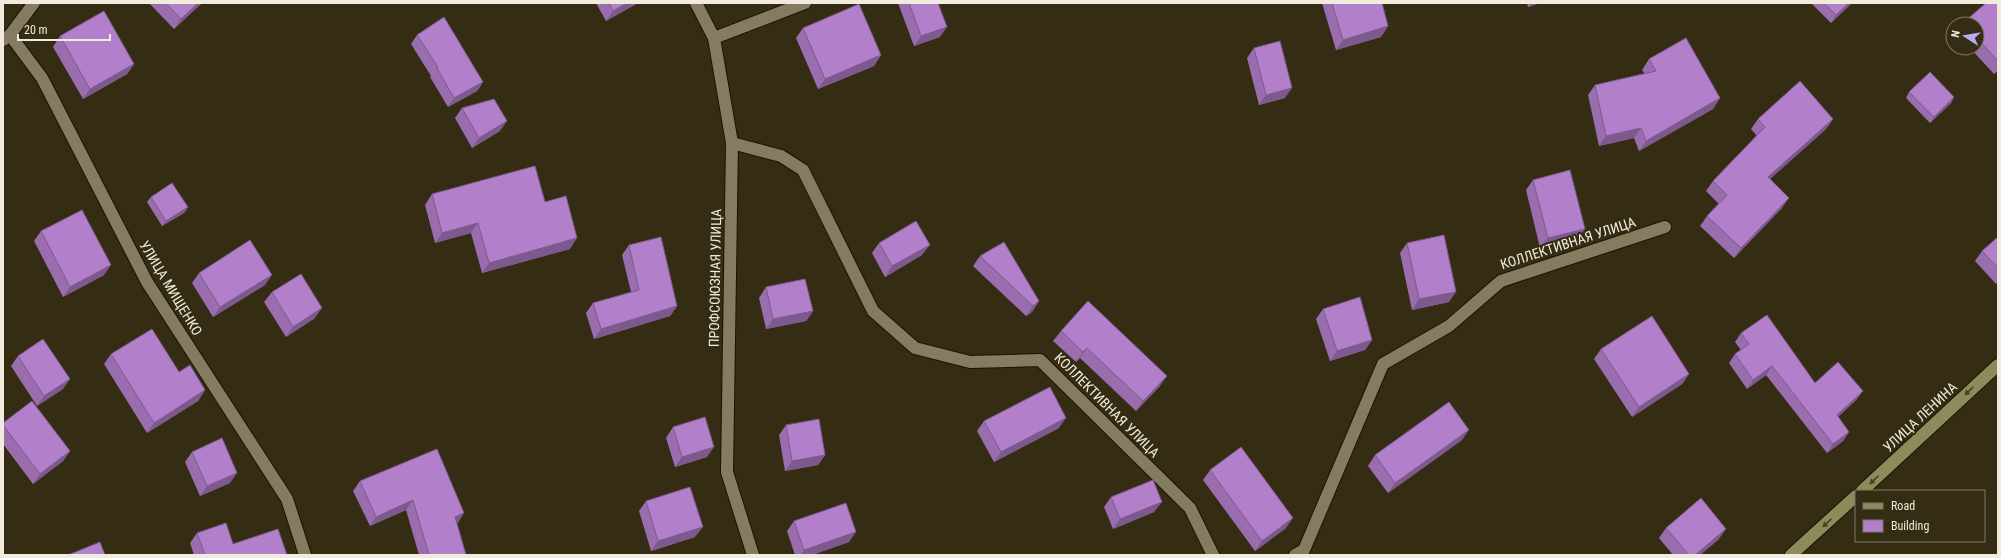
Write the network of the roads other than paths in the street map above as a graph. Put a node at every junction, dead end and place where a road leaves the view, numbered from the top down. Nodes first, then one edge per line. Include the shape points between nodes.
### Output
1 (34, 3) edge
2 (696, 3) edge
3 (805, 3) edge
4 (6, 38) edge
5 (714, 38) junction
6 (732, 143) junction
7 (1665, 227) dead end
8 (1998, 365) edge
9 (1863, 490) edge
10 (1855, 497) edge
11 (305, 555) edge
12 (753, 555) edge
13 (1213, 555) edge
14 (1295, 555) edge
15 (1791, 555) edge

1 - 4 street
2 - 5 street, ПРОФСОЮЗНАЯ УЛИЦА
3 - 5 street
4 - 11 street, УЛИЦА МИЩЕНКО via 42,78 147,282 287,499
5 - 6 street, ПРОФСОЮЗНАЯ УЛИЦА
6 - 12 street, ПРОФСОЮЗНАЯ УЛИЦА via 727,472
6 - 13 street, КОЛЛЕКТИВНАЯ УЛИЦА via 781,156 803,170 873,312 915,348 970,362 1040,360 1190,508
7 - 14 street, КОЛЛЕКТИВНАЯ УЛИЦА via 1501,281 1449,326 1383,364 1304,550
8 -> 9 main road, УЛИЦА ЛЕНИНА
10 -> 15 main road

